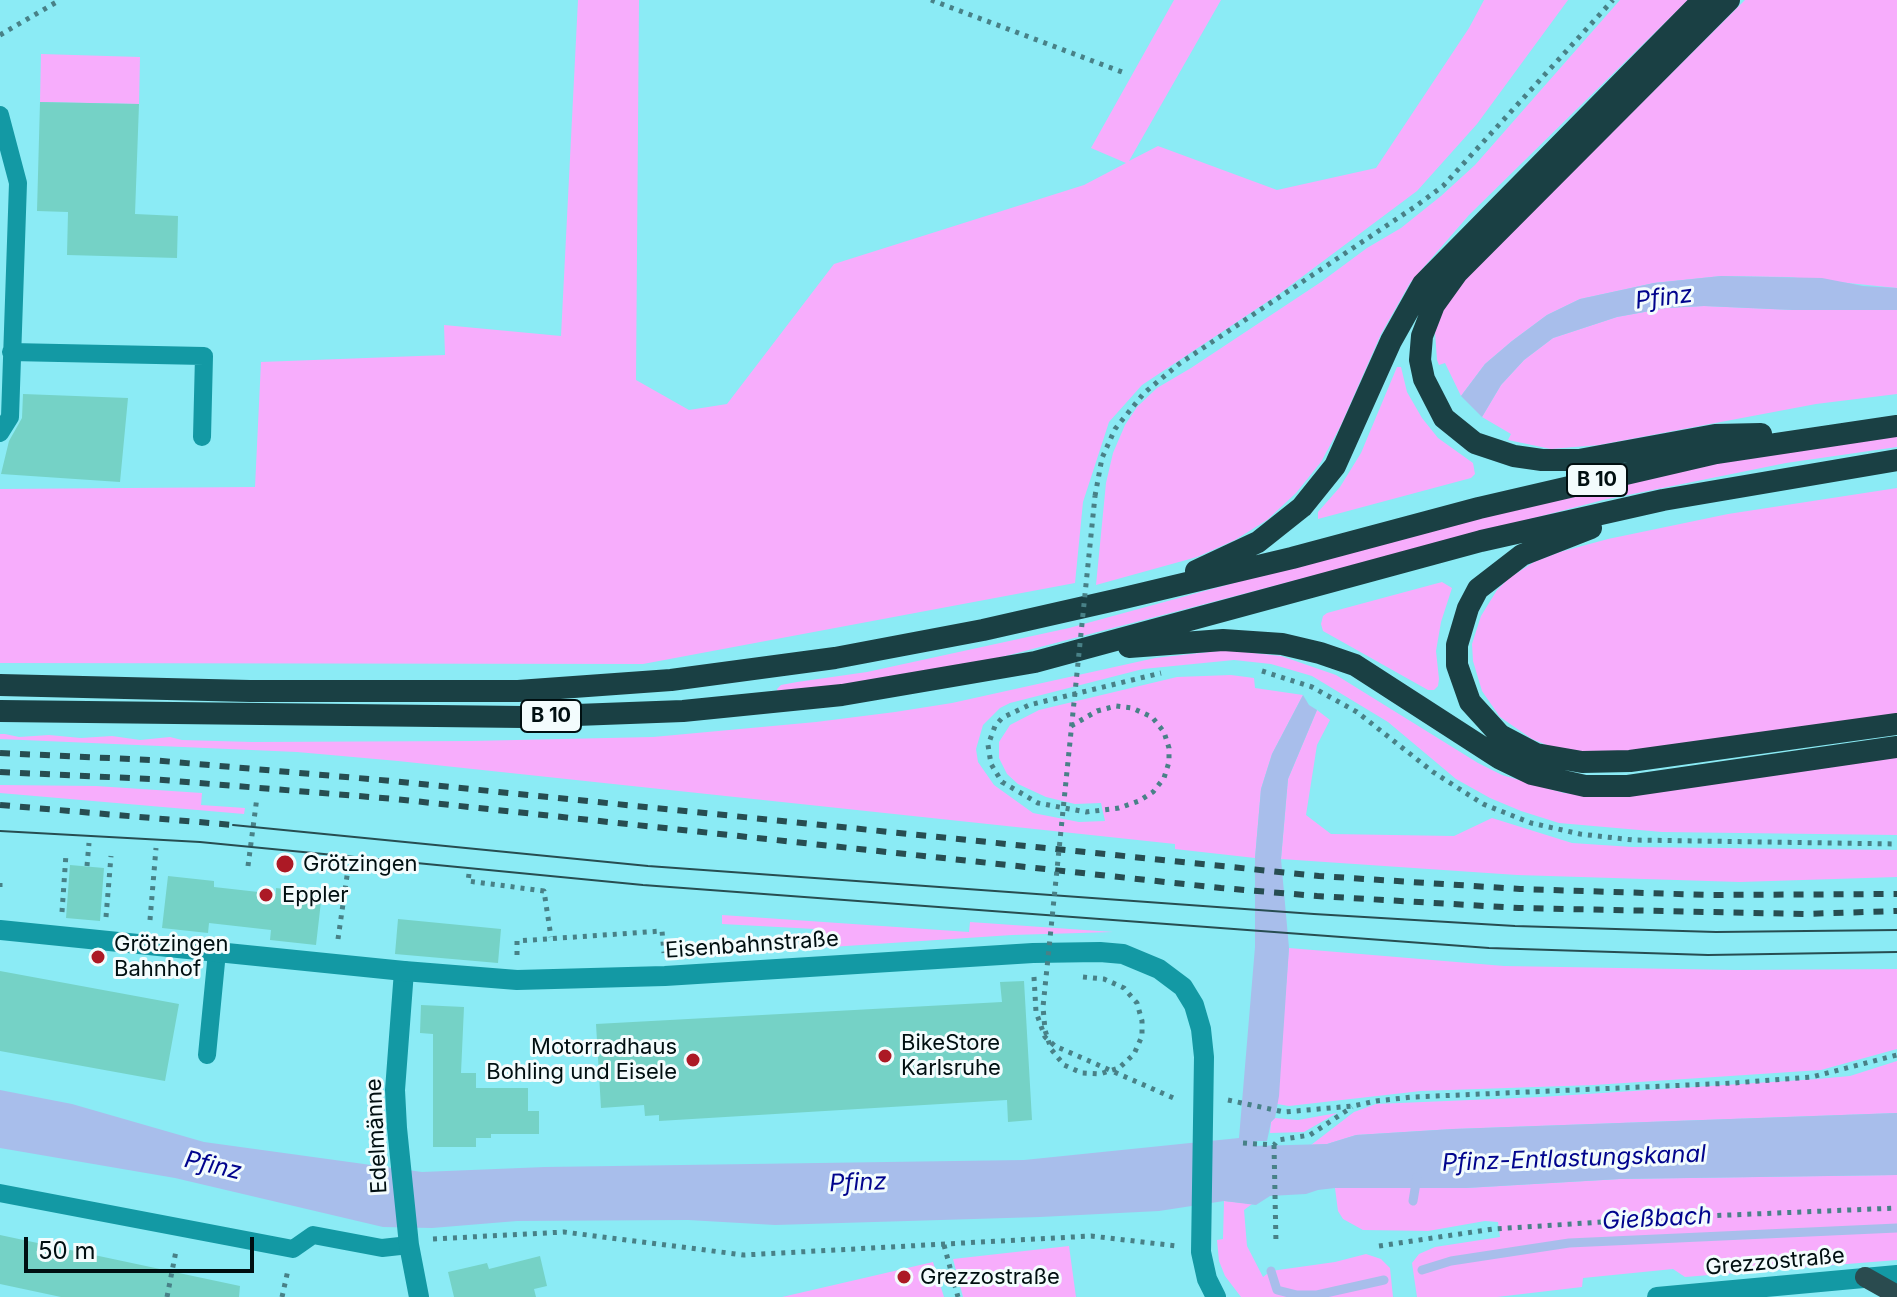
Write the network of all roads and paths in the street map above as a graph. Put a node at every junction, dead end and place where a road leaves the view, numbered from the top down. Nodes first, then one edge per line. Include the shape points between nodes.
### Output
1 (60, 0) edge
2 (931, 0) edge
3 (1613, 0) edge
4 (1703, 0) edge
5 (1729, 0) edge
6 (0, 35) edge
7 (1122, 72) dead end
8 (0, 115) edge
9 (11, 352) junction
10 (3, 422) edge
11 (1897, 426) edge
12 (1826, 434) junction
13 (202, 437) dead end
14 (1897, 460) edge
15 (1663, 500) junction
16 (1124, 598) junction
17 (1096, 647) junction
18 (1258, 669) dead end
19 (1166, 672) dead end
20 (0, 685) edge
21 (0, 711) edge
22 (1897, 724) edge
23 (1071, 726) junction
24 (1897, 747) edge
25 (257, 797) dead end
26 (89, 843) dead end
27 (1897, 844) edge
28 (156, 848) dead end
29 (66, 854) dead end
30 (111, 856) dead end
31 (349, 862) dead end
32 (87, 866) dead end
33 (248, 866) dead end
34 (469, 874) dead end
35 (0, 883) edge
36 (0, 892) edge
37 (0, 930) edge
38 (60, 936) junction
39 (551, 937) junction
40 (104, 942) junction
41 (147, 945) junction
42 (217, 952) junction
43 (335, 964) junction
44 (404, 971) junction
45 (665, 976) junction
46 (1083, 977) dead end
47 (1034, 978) dead end
48 (517, 980) junction
49 (207, 1055) dead end
50 (1897, 1055) edge
51 (1228, 1099) dead end
52 (1203, 1100) junction
53 (1353, 1106) junction
54 (1243, 1143) dead end
55 (1274, 1145) junction
56 (0, 1193) edge
57 (1897, 1208) edge
58 (181, 1226) junction
59 (408, 1238) junction
60 (1276, 1244) dead end
61 (944, 1245) junction
62 (1178, 1246) dead end
63 (1379, 1246) dead end
64 (1897, 1275) edge
65 (1865, 1277) junction
66 (1897, 1295) edge
67 (167, 1297) edge
68 (419, 1297) edge
69 (958, 1297) edge
70 (1216, 1297) edge
71 (1657, 1297) edge

1 - 6 path
2 - 7 path
3 - 23 path, bridge via 1443,186 1179,364 1144,393 1115,429 1102,458 1095,496
4 - 16 highway via 1423,284 1335,466 1302,507 1258,542
5 - 12 highway via 1457,273 1434,305 1422,336 1424,379 1444,418 1475,443 1542,460 1579,460 1715,435
8 - 9 lane via 18,183
9 - 10 lane
9 - 13 lane via 204,356
11 - 12 highway, B 10
12 - 16 highway, B 10 via 1716,453 1494,504
14 - 15 highway, B 10
15 - 17 highway, B 10 via 1481,541
15 - 22 highway via 1522,555 1478,589 1461,626 1457,665 1470,702 1500,735 1536,754 1582,762 1630,761
16 - 20 highway, B 10 via 835,658 671,680 518,691
17 - 21 highway, B 10 via 857,693 683,711 523,717
17 - 24 highway via 1223,640 1320,653 1355,665 1510,764 1585,786 1628,786
18 - 27 path via 1312,687 1357,712 1483,804 1531,823 1633,840
19 - 23 path, bridge via 1029,705 1002,718 990,735 988,754 996,774 1038,803 1099,812 1139,801 1164,778 1169,762 1164,732 1152,717 1116,706
23 - 46 path, bridge via 1043,1007 1051,1049 1064,1065 1100,1074 1119,1068 1134,1054 1142,1021 1137,1003 1124,988
25 - 33 path
26 - 32 path
28 - 41 path
29 - 38 path
30 - 40 path
31 - 43 path
34 - 39 path via 468,881 544,891
35 - 36 path
37 - 38 street, Eisenbahnstraße
38 - 40 street, Eisenbahnstraße
39 - 45 path via 662,931
39 - 48 path via 517,941
40 - 41 street, Eisenbahnstraße
41 - 42 street, Eisenbahnstraße
42 - 43 street, Eisenbahnstraße
42 - 49 lane
43 - 44 street, Eisenbahnstraße
44 - 48 street, Eisenbahnstraße
44 - 59 street, Edelmänne via 395,1090
45 - 48 street, Eisenbahnstraße
45 - 52 street, Eisenbahnstraße via 1033,953 1123,954 1159,969 1183,987 1194,1005 1201,1029
47 - 52 path via 1038,1020 1055,1046 1180,1101
50 - 53 path via 1812,1077 1413,1097
51 - 53 path via 1284,1112
52 - 70 street, Eisenbahnstraße via 1201,1252
53 - 55 path via 1310,1135
54 - 55 path
55 - 60 path
56 - 58 lane
57 - 63 path via 1493,1229
58 - 59 lane via 293,1249 313,1235 382,1248
58 - 67 path
59 - 61 path via 564,1232 744,1255
59 - 68 street, Edelmänne
61 - 62 path via 1091,1236
61 - 69 path
64 - 65 street, Grezzostraße
65 - 66 main road
65 - 71 street, Grezzostraße

